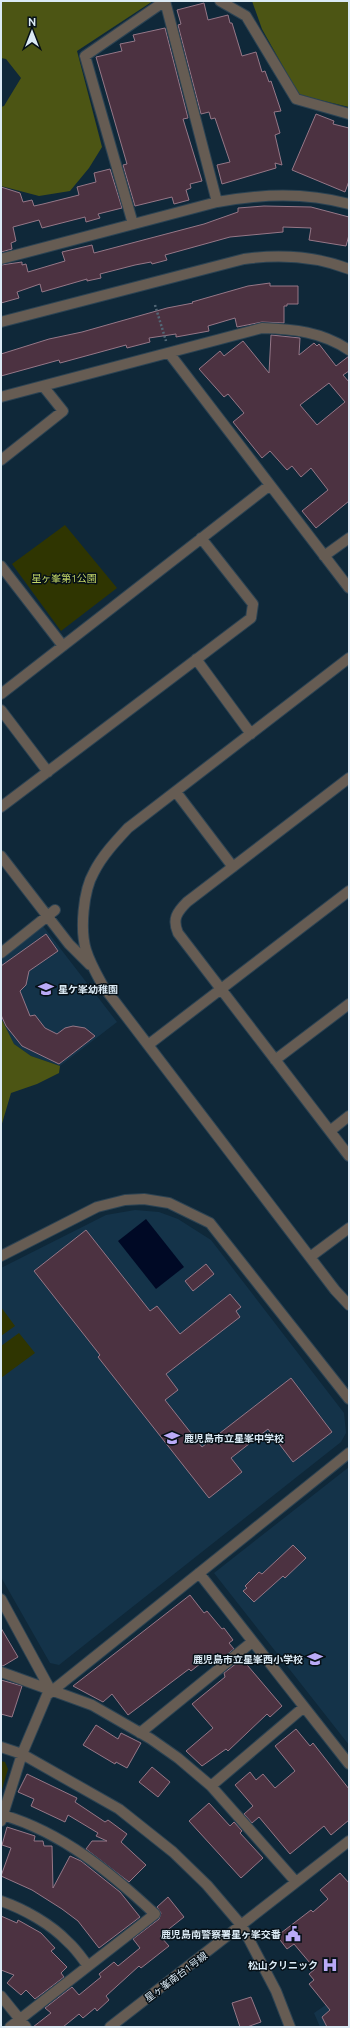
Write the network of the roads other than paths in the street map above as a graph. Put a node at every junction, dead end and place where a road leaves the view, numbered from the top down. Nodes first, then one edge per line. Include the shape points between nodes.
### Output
1 (165, 1) edge
2 (220, 1) edge
3 (349, 114) edge
4 (217, 202) junction
5 (349, 204) edge
6 (133, 224) junction
7 (1, 258) edge
8 (349, 269) edge
9 (1, 322) edge
10 (349, 350) edge
11 (170, 353) junction
12 (44, 386) junction
13 (1, 397) edge
14 (1, 460) edge
15 (270, 485) junction
16 (201, 538) junction
17 (349, 538) edge
18 (324, 556) junction
19 (1, 566) edge
20 (349, 588) edge
21 (63, 646) junction
22 (349, 658) edge
23 (196, 659) junction
24 (1, 694) edge
25 (1, 710) edge
26 (251, 734) junction
27 (48, 772) junction
28 (349, 778) edge
29 (176, 792) junction
30 (1, 808) edge
31 (1, 856) edge
32 (233, 867) junction
33 (349, 891) edge
34 (51, 913) junction
35 (1, 953) edge
36 (92, 967) junction
37 (221, 989) junction
38 (349, 1004) edge
39 (148, 1045) junction
40 (275, 1060) junction
41 (349, 1116) edge
42 (330, 1131) junction
43 (349, 1156) edge
44 (349, 1228) edge
45 (1, 1256) edge
46 (310, 1257) junction
47 (349, 1305) edge
48 (349, 1399) edge
49 (349, 1453) edge
50 (199, 1573) junction
51 (1, 1599) edge
52 (252, 1642) junction
53 (1, 1672) edge
54 (51, 1691) junction
55 (304, 1707) junction
56 (140, 1733) junction
57 (1, 1747) edge
58 (22, 1754) junction
59 (349, 1764) edge
60 (211, 1786) junction
61 (2, 1818) edge
62 (349, 1841) edge
63 (296, 1882) junction
64 (1, 1901) edge
65 (242, 1926) junction
66 (88, 1966) junction
67 (1, 1996) edge
68 (23, 2023) edge
69 (10, 2027) edge
70 (110, 2027) edge
71 (290, 2027) edge

1 - 4 street
1 - 6 street via 84,56
2 - 3 street via 246,16 296,99
4 - 5 street via 249,196 289,194 326,198
4 - 6 street
6 - 7 street
8 - 9 street via 330,262 301,257 270,255 244,258
10 - 11 street via 315,333 262,328
11 - 12 street
11 - 15 street
12 - 13 street
12 - 14 street via 63,411
15 - 16 street
15 - 18 street
16 - 21 street
16 - 23 street via 253,604 251,618
17 - 18 street
18 - 20 street
19 - 21 street
21 - 24 street
22 - 26 street
23 - 26 street
23 - 27 street
25 - 27 street
26 - 29 street
27 - 30 street
28 - 32 street
29 - 32 street
29 - 36 street via 128,828 93,872 84,910 86,949
31 - 34 street
32 - 37 street via 187,902 175,917 174,925
33 - 37 street
34 - 35 street
34 - 36 street via 69,944
36 - 39 street via 103,986
37 - 39 street
37 - 40 street
38 - 40 street
39 - 46 street
40 - 42 street
41 - 42 street
42 - 43 street
44 - 46 street
45 - 48 street via 97,1207 144,1199 169,1203 210,1223
46 - 47 street
49 - 50 street
50 - 52 street
50 - 54 street
51 - 54 street
52 - 55 street
52 - 56 street
53 - 54 street
54 - 56 street via 92,1705
54 - 58 street
55 - 59 street
55 - 60 street
56 - 60 street via 178,1758
57 - 58 street
58 - 61 street
58 - 65 street via 119,1809 137,1823 173,1852 207,1885
60 - 63 street
61 - 66 street via 27,1822 77,1849 124,1884 155,1914
62 - 63 street, 星ヶ峯南台1号線
63 - 65 street, 星ヶ峯南台1号線
64 - 66 street via 50,1927 68,1941
65 - 70 street, 星ヶ峯南台1号線
65 - 71 street via 276,1991
66 - 68 street
67 - 68 street
68 - 69 street

